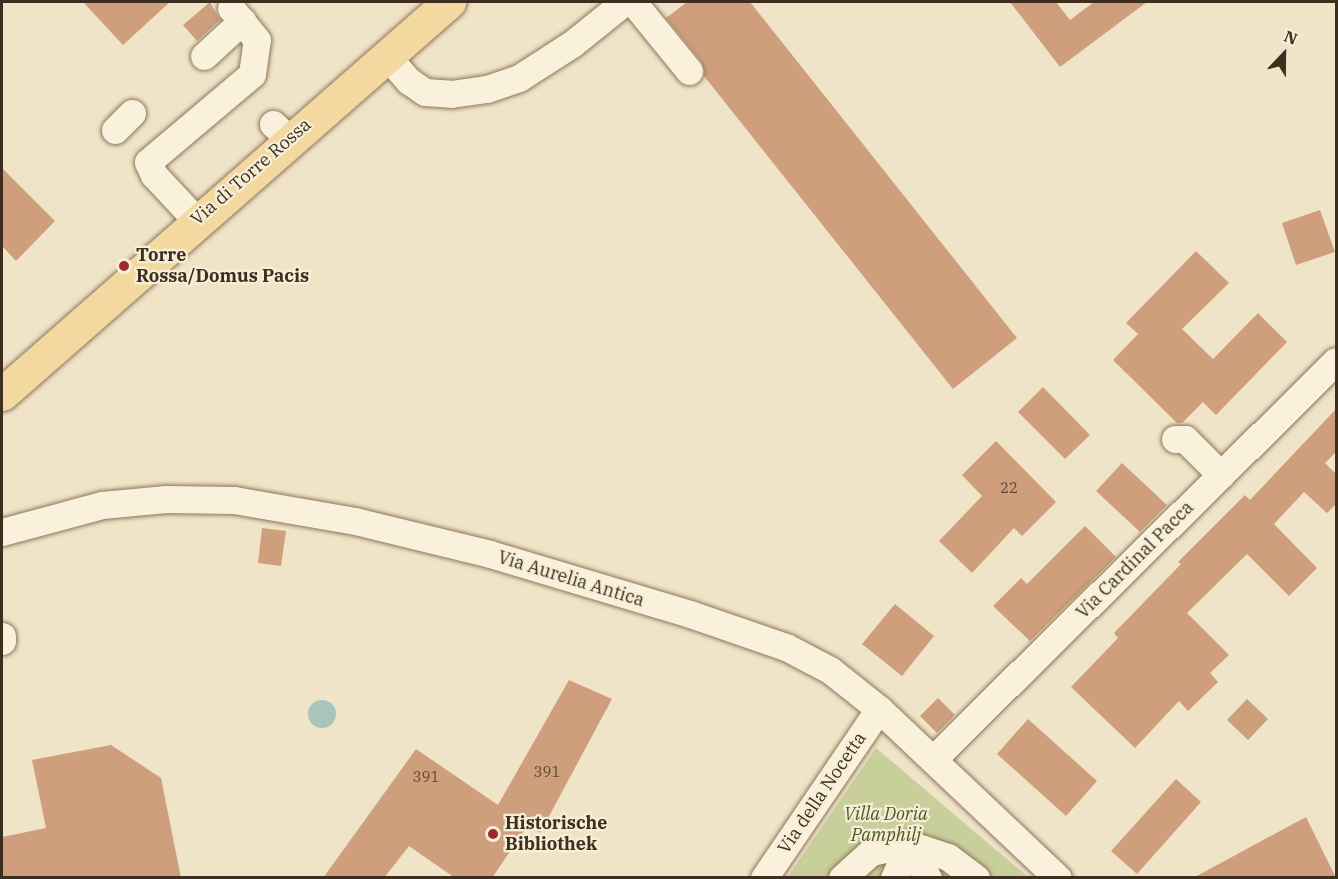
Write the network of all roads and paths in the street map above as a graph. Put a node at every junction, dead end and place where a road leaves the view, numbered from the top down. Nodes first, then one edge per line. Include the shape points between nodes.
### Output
1 (449, 2) edge
2 (624, 2) edge
3 (633, 2) edge
4 (386, 55) junction
5 (204, 56) dead end
6 (688, 71) dead end
7 (196, 220) junction
8 (1336, 361) edge
9 (2, 394) edge
10 (1175, 439) dead end
11 (1221, 475) junction
12 (2, 532) edge
13 (879, 709) junction
14 (933, 759) junction
15 (909, 844) junction
16 (764, 878) edge
17 (842, 878) edge
18 (894, 878) edge
19 (928, 878) edge
20 (976, 878) edge
21 (1058, 878) edge

1 - 4 main road, Via di Torre Rossa
2 - 4 street via 572,44 519,78 487,89 451,94 425,92 409,81
3 - 6 street
4 - 7 main road, Via di Torre Rossa via 281,131
5 - 7 street via 236,14 257,40 252,74 148,162 154,175
7 - 9 main road, Via di Torre Rossa
8 - 11 street, Via Cardinal Pacca
10 - 11 street via 1185,439
11 - 14 street, Via Cardinal Pacca
12 - 13 street, Via Aurelia Antica via 71,511 166,499 234,500 308,511 490,554 746,633 814,661
13 - 14 street, Via Aurelia Antica
13 - 16 street, Via della Nocetta
14 - 21 street, Via Aurelia Antica
15 - 17 street via 871,852
15 - 18 street
15 - 19 street
15 - 20 street via 939,853

